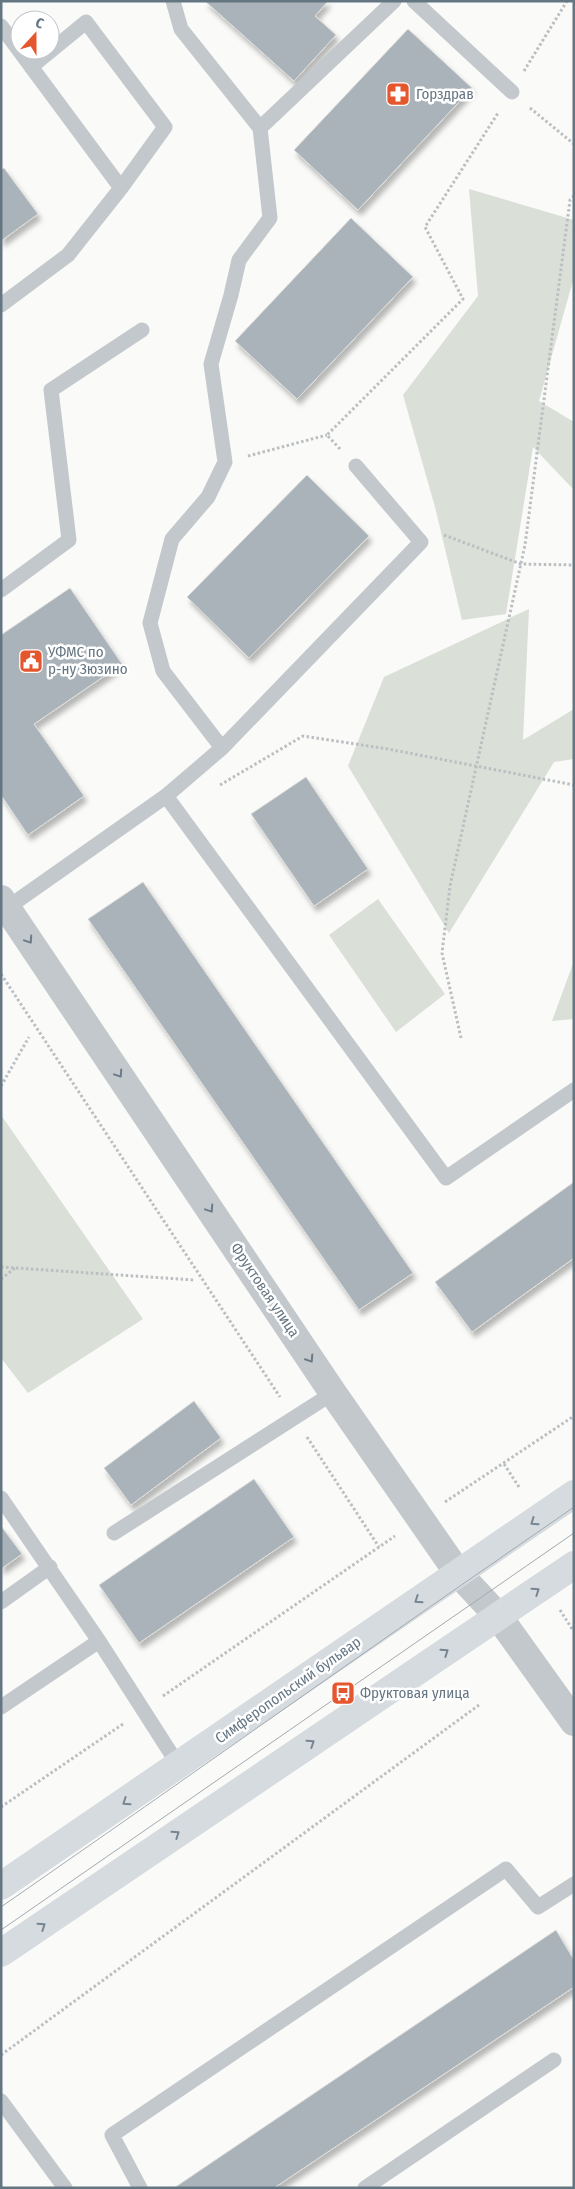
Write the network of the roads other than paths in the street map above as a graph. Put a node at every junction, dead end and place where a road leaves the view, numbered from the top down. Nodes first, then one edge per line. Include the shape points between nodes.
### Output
1 (173, 1) edge
2 (394, 1) edge
3 (414, 1) edge
4 (1, 26) edge
5 (31, 67) junction
6 (512, 92) road end
7 (260, 128) junction
8 (121, 188) junction
9 (1, 305) edge
10 (142, 330) dead end
11 (356, 466) road end
12 (1, 590) edge
13 (222, 748) junction
14 (166, 796) junction
15 (4, 904) edge
16 (574, 1090) edge
17 (333, 1394) junction
18 (574, 1494) edge
19 (1, 1498) edge
20 (114, 1532) dead end
21 (574, 1565) edge
22 (50, 1567) junction
23 (458, 1573) junction
24 (1, 1602) edge
25 (498, 1616) junction
26 (98, 1641) junction
27 (1, 1707) edge
28 (574, 1722) edge
29 (179, 1766) junction
30 (574, 1884) edge
31 (1, 1886) edge
32 (1, 1953) edge
33 (554, 2060) dead end
34 (1, 2101) edge
35 (65, 2188) edge
36 (140, 2188) edge
37 (365, 2188) edge

1 - 7 lane via 181,29
2 - 7 lane
3 - 6 lane
4 - 5 lane
5 - 8 lane
5 - 8 lane via 86,22 165,127
7 - 13 lane via 270,218 239,260 210,364 226,462 208,497 172,539 150,623 163,671
8 - 9 lane via 68,255
10 - 12 lane via 51,390 69,540
11 - 13 lane via 421,542
13 - 14 lane
14 - 15 lane
14 - 16 lane via 446,1178
15 -> 17 street, Фруктовая улица
17 - 20 lane
17 - 23 street, Фруктовая улица
18 -> 23 main road, Симферопольский бульвар
19 - 22 lane
25 -> 21 main road
22 - 24 lane
22 - 26 lane
23 - 25 street, Фруктовая улица
23 -> 29 main road, Симферопольский бульвар
25 - 28 street, Фруктовая улица
32 -> 25 main road
26 - 27 lane
26 - 29 lane
29 -> 31 main road, Симферопольский бульвар
30 - 36 lane via 538,1907 506,1869 112,2135
33 - 37 lane
34 - 35 lane

